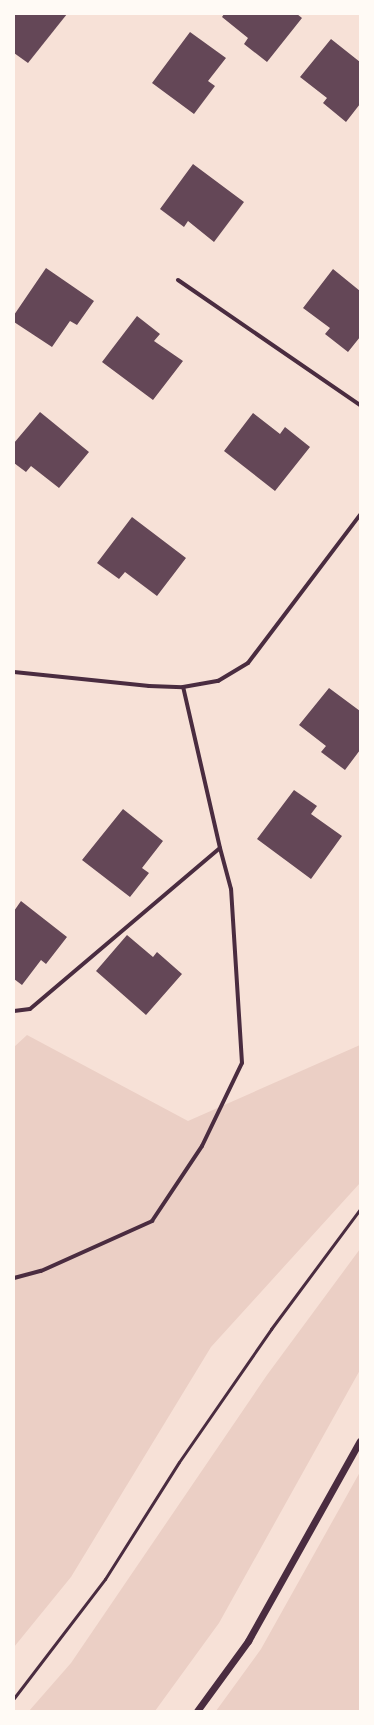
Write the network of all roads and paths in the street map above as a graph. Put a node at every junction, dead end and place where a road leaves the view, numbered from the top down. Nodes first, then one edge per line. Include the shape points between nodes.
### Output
1 (178, 280) dead end
2 (360, 405) edge
3 (360, 516) edge
4 (14, 672) edge
5 (183, 687) junction
6 (220, 848) junction
7 (14, 1011) edge
8 (360, 1209) edge
9 (14, 1278) edge
10 (360, 1441) edge
11 (14, 1698) edge
12 (197, 1711) edge

1 - 2 street
3 - 5 street via 248,663 218,681
4 - 5 street via 149,686
5 - 6 street
6 - 7 street via 30,1009
6 - 9 street via 231,889 242,1062 202,1146 152,1221 41,1271
8 - 11 lane via 271,1329 179,1462 105,1579
10 - 12 street via 248,1641

